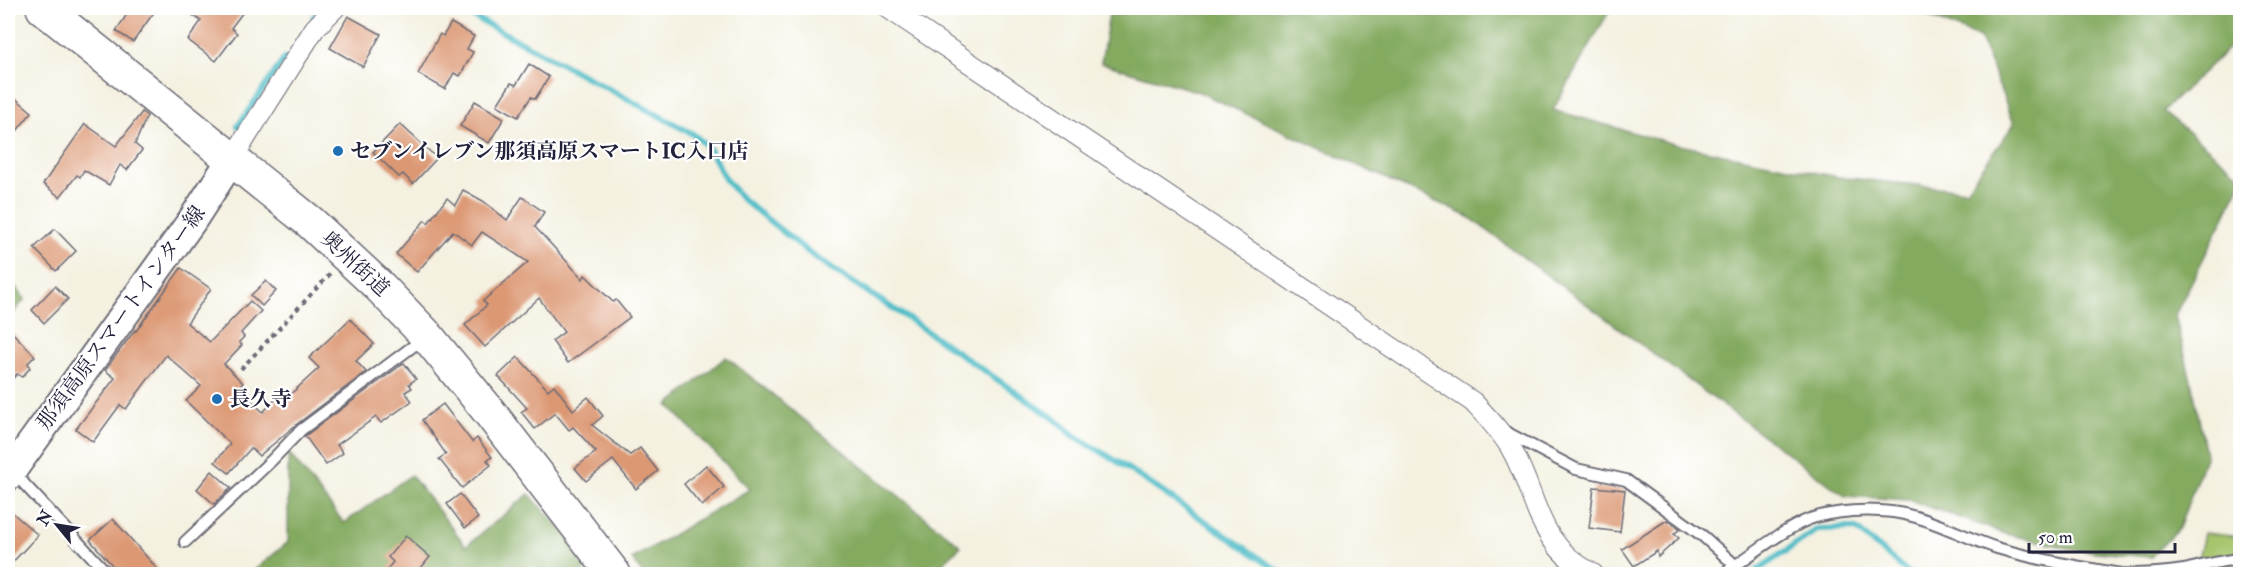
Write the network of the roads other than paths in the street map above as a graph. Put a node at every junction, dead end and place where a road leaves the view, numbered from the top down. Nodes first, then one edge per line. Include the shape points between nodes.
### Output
1 (43, 8) edge
2 (335, 8) edge
3 (888, 8) edge
4 (232, 159) junction
5 (427, 336) junction
6 (1496, 427) junction
7 (9, 472) edge
8 (185, 542) dead end
9 (2241, 559) edge
10 (1736, 566) junction
11 (108, 574) edge
12 (614, 574) edge
13 (1593, 574) edge
14 (1723, 574) edge
15 (2122, 574) edge
16 (2127, 574) edge

1 - 4 highway, 奥州街道
2 - 4 street via 315,28
3 - 6 street via 1473,402
4 - 5 highway, 奥州街道 via 348,255
4 - 7 main road, 那須高原スマートインター線 via 191,222
5 - 8 lane via 301,430
5 - 12 highway, 奥州街道
6 - 10 lane via 1576,469 1626,480 1704,537
6 - 13 street via 1510,446 1549,536 1562,554
7 - 11 lane
9 - 16 lane via 2186,570
10 - 14 lane
10 - 15 lane via 1814,517 1887,512 1915,516 1996,547 2052,562

